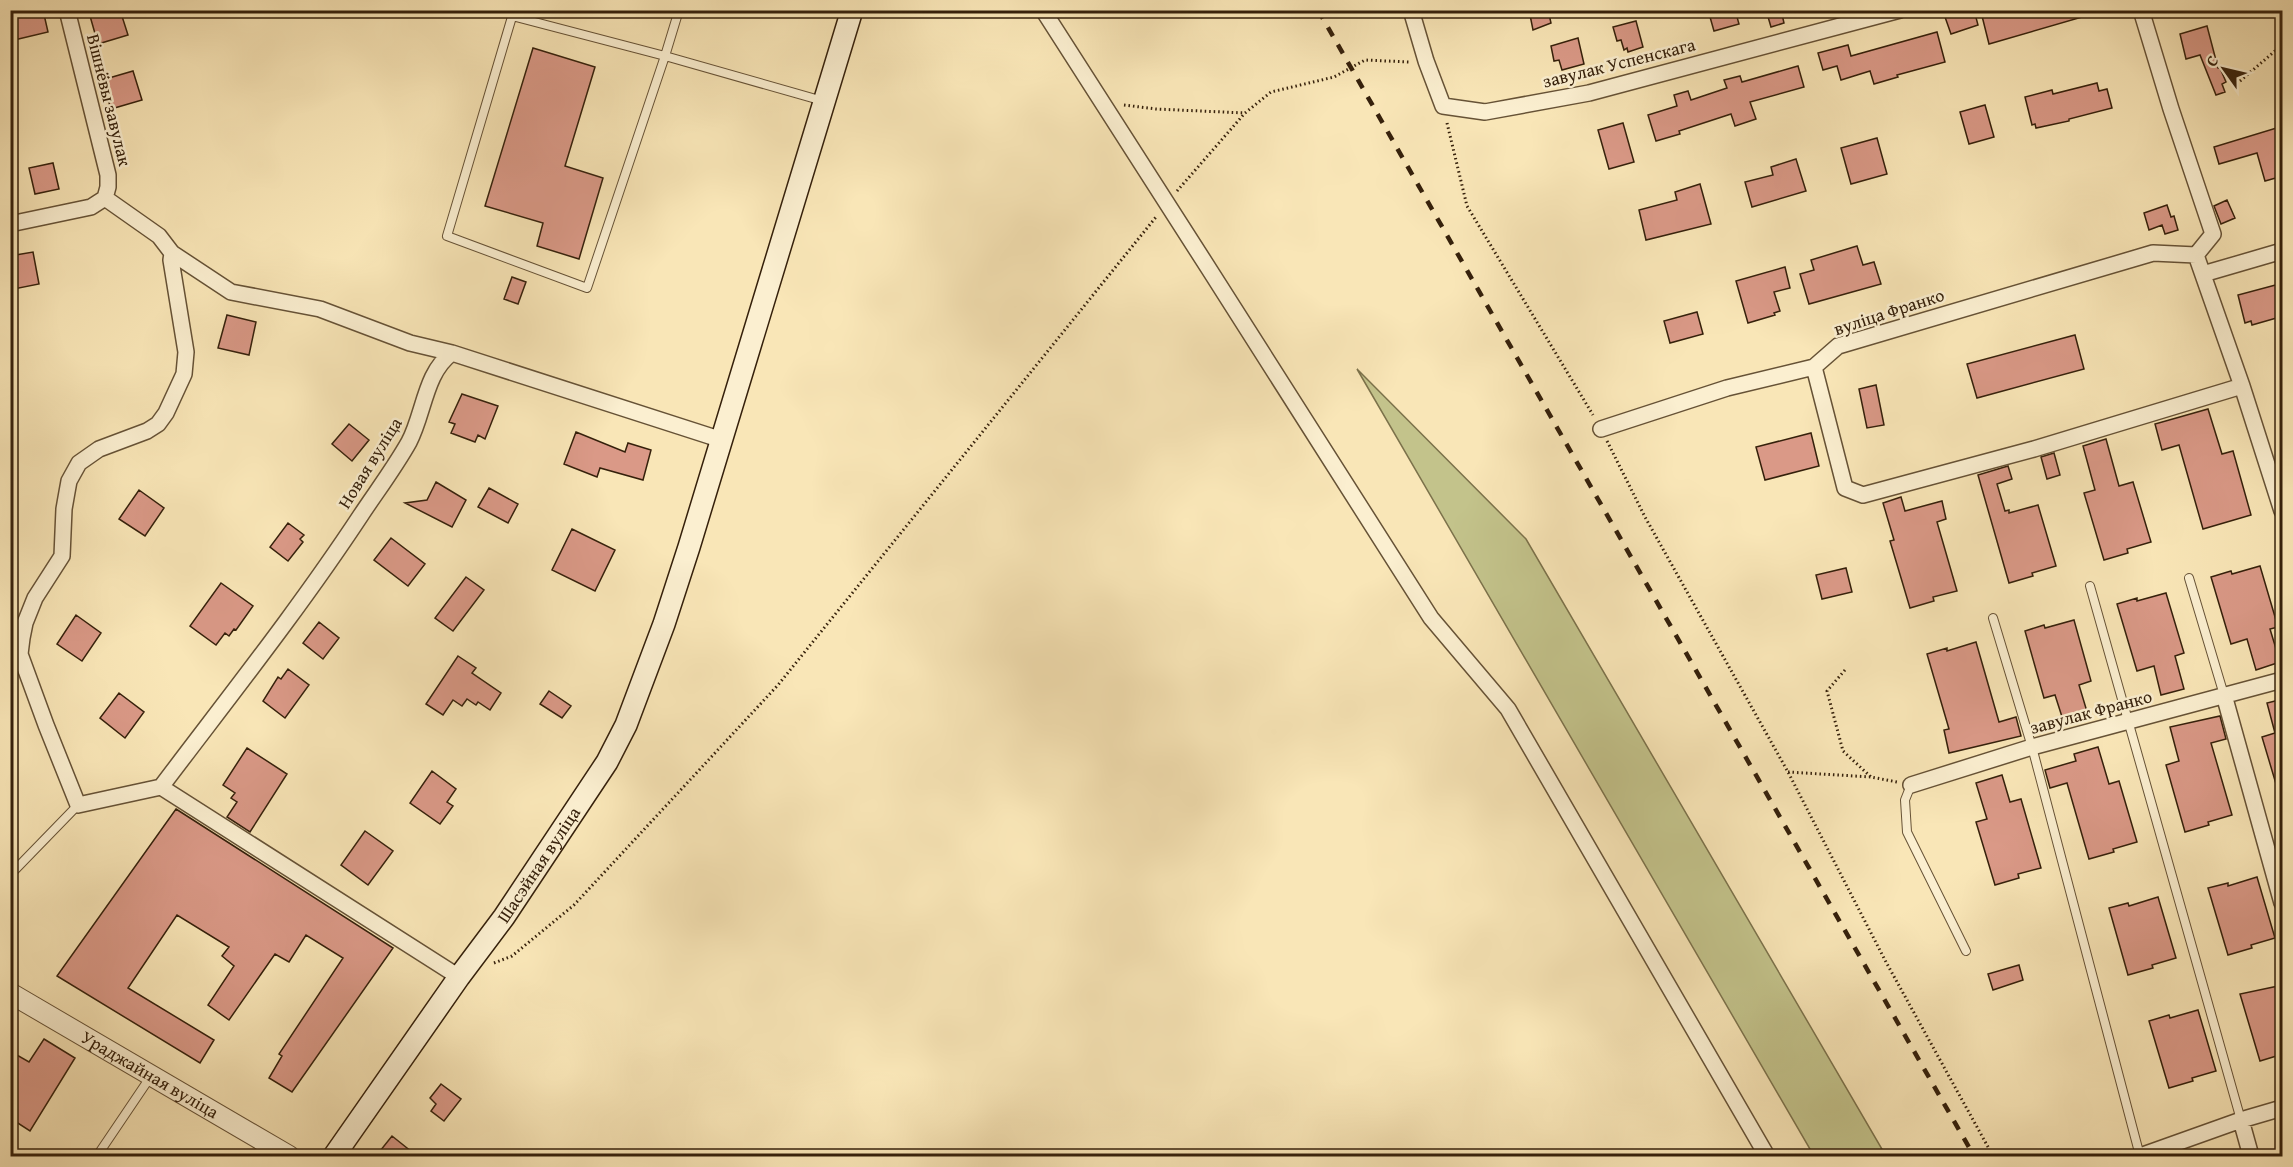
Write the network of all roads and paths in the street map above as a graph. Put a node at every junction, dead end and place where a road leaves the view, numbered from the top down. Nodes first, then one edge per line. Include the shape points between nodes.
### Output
1 (67, 10) edge
2 (679, 10) edge
3 (852, 10) edge
4 (1042, 10) edge
5 (1411, 10) edge
6 (1900, 10) edge
7 (2141, 10) edge
8 (513, 13) edge
9 (2283, 45) edge
10 (665, 56) junction
11 (1426, 61) junction
12 (2240, 81) dead end
13 (825, 101) junction
14 (1101, 102) junction
15 (1443, 106) junction
16 (1245, 112) junction
17 (105, 198) junction
18 (1167, 203) junction
19 (10, 224) edge
20 (2283, 250) edge
21 (172, 253) junction
22 (2196, 255) junction
23 (2203, 274) junction
24 (452, 353) junction
25 (1814, 368) junction
26 (2242, 386) junction
27 (1601, 429) junction
28 (722, 440) junction
29 (2283, 511) edge
30 (2189, 578) dead end
31 (2090, 586) dead end
32 (1993, 618) dead end
33 (18, 626) edge
34 (1845, 670) dead end
35 (2283, 680) edge
36 (2224, 695) junction
37 (2128, 722) junction
38 (2032, 747) junction
39 (1788, 772) junction
40 (1871, 777) junction
41 (1911, 785) junction
42 (161, 787) junction
43 (78, 805) junction
44 (10, 875) edge
45 (2283, 903) edge
46 (1966, 951) dead end
47 (491, 965) dead end
48 (459, 977) junction
49 (10, 993) edge
50 (152, 1074) junction
51 (2283, 1108) edge
52 (2241, 1120) junction
53 (97, 1156) edge
54 (290, 1156) edge
55 (334, 1156) edge
56 (1767, 1156) edge
57 (1993, 1156) edge
58 (2140, 1156) edge
59 (2251, 1156) edge

1 - 17 street, Вішнёвы завулак via 108,175
2 - 10 lane
3 - 13 main road, Шасэйная вуліца
4 - 14 street
5 - 11 street
6 - 15 street, завулак Успенскага via 1589,93 1485,112
7 - 22 street via 2212,234
8 - 10 lane
8 - 10 lane via 447,236 587,288
9 - 12 path
10 - 13 lane
11 - 15 street
11 - 16 path via 1365,60 1334,77 1271,92
13 - 28 main road, Шасэйная вуліца
14 - 16 path via 1156,109
14 - 18 street
15 - 27 path via 1467,206
16 - 18 path
17 - 19 street via 91,207
17 - 21 street via 159,236
18 - 47 path via 778,685 574,906 512,956
18 - 56 street via 1431,618 1508,709
20 - 23 street
21 - 24 street via 231,292 320,309 410,343
21 - 33 street via 186,352 181,381 158,424 99,449 79,463 67,492 62,556
22 - 23 street
22 - 25 street, вуліца Франко via 2153,253 1838,345
23 - 26 street
24 - 28 street
24 - 42 street, Новая вуліца via 433,377 408,443 341,545
25 - 26 street via 1845,488 1863,495 2034,449
25 - 27 street via 1727,388
26 - 29 street
27 - 39 path
28 - 48 main road, Шасэйная вуліца via 664,624 608,762
30 - 36 lane
31 - 37 lane
32 - 38 lane
33 - 43 street via 20,654
34 - 40 path via 1827,691 1843,751
35 - 36 street, завулак Франко
36 - 37 street, завулак Франко
36 - 45 street
37 - 38 street, завулак Франко
37 - 52 lane
38 - 41 street, завулак Франко
38 - 58 lane
39 - 40 path
39 - 57 path via 1886,962
40 - 41 path
41 - 46 lane via 1905,800 1906,832
42 - 43 street
42 - 48 street
43 - 44 lane
48 - 55 main road, Шасэйная вуліца
49 - 50 street, Ураджайная вуліца
50 - 53 lane
50 - 54 street, Ураджайная вуліца
51 - 52 street
52 - 58 street
52 - 59 street

